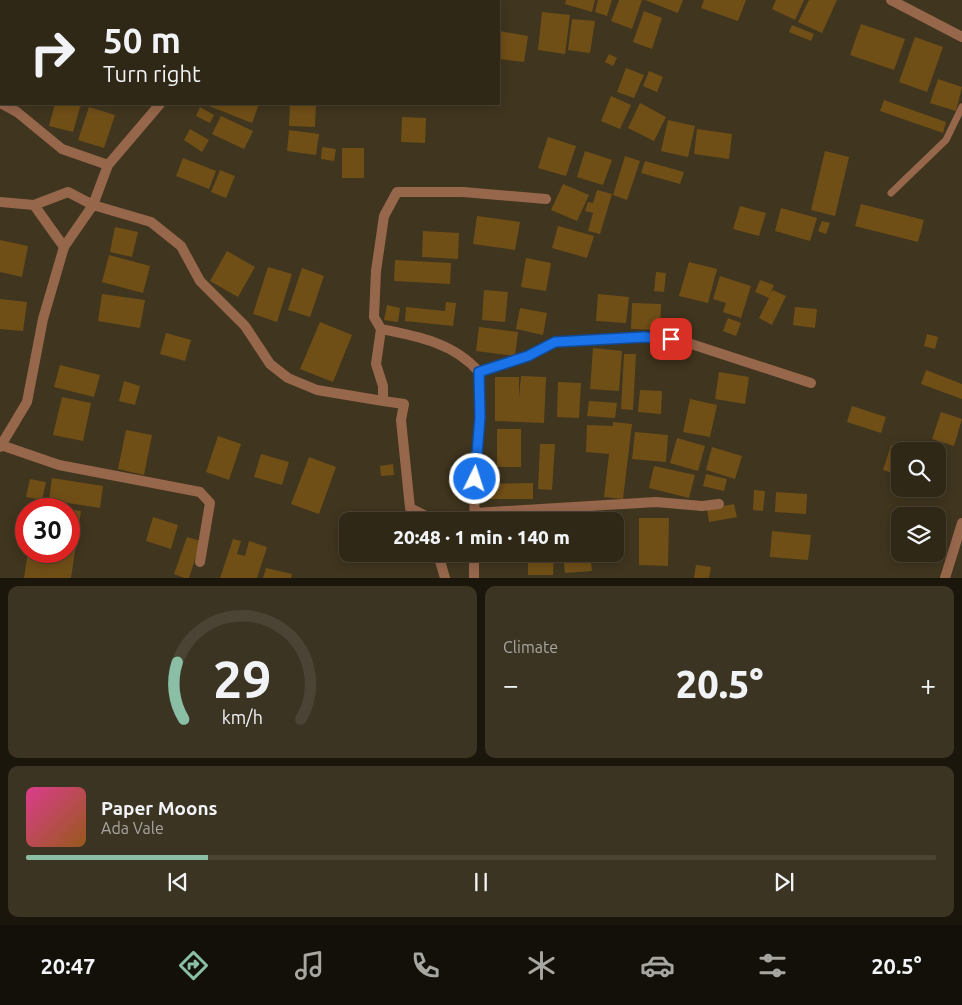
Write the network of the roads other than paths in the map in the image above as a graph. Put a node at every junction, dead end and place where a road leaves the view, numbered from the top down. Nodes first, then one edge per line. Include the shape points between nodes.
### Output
1 (891, 0) edge
2 (962, 37) edge
3 (5, 105) edge
4 (159, 105) edge
5 (962, 107) edge
6 (108, 165) junction
7 (891, 193) dead end
8 (546, 199) dead end
9 (0, 202) edge
10 (34, 204) junction
11 (93, 205) junction
12 (64, 247) junction
13 (381, 329) junction
14 (479, 372) junction
15 (811, 383) dead end
16 (383, 401) junction
17 (0, 446) edge
18 (719, 504) dead end
19 (419, 512) edge
20 (475, 512) edge
21 (535, 512) edge
22 (962, 523) edge
23 (200, 562) dead end
24 (440, 562) edge
25 (474, 562) edge
26 (445, 578) edge
27 (474, 578) edge
28 (945, 578) edge

1 - 2 street
3 - 6 street via 62,149
4 - 6 street
5 - 7 lane via 946,140
6 - 11 street
8 - 13 street via 463,192 397,192 384,216 379,244 374,317
9 - 10 street
10 - 11 street via 68,192
10 - 12 street
11 - 12 street
11 - 16 street via 151,222 181,246 200,281 245,326 270,364 288,378 317,390
12 - 17 street via 43,319 27,402
13 - 14 street via 424,337 465,358
13 - 16 street via 376,364 383,386
14 - 15 street via 528,356 555,342 660,337 682,341
14 - 20 street
16 - 19 street via 404,404 402,427 410,508
17 - 23 street via 59,465 200,492 210,504
18 - 21 street via 702,506 656,502
22 - 28 street
24 - 26 street
25 - 27 street

